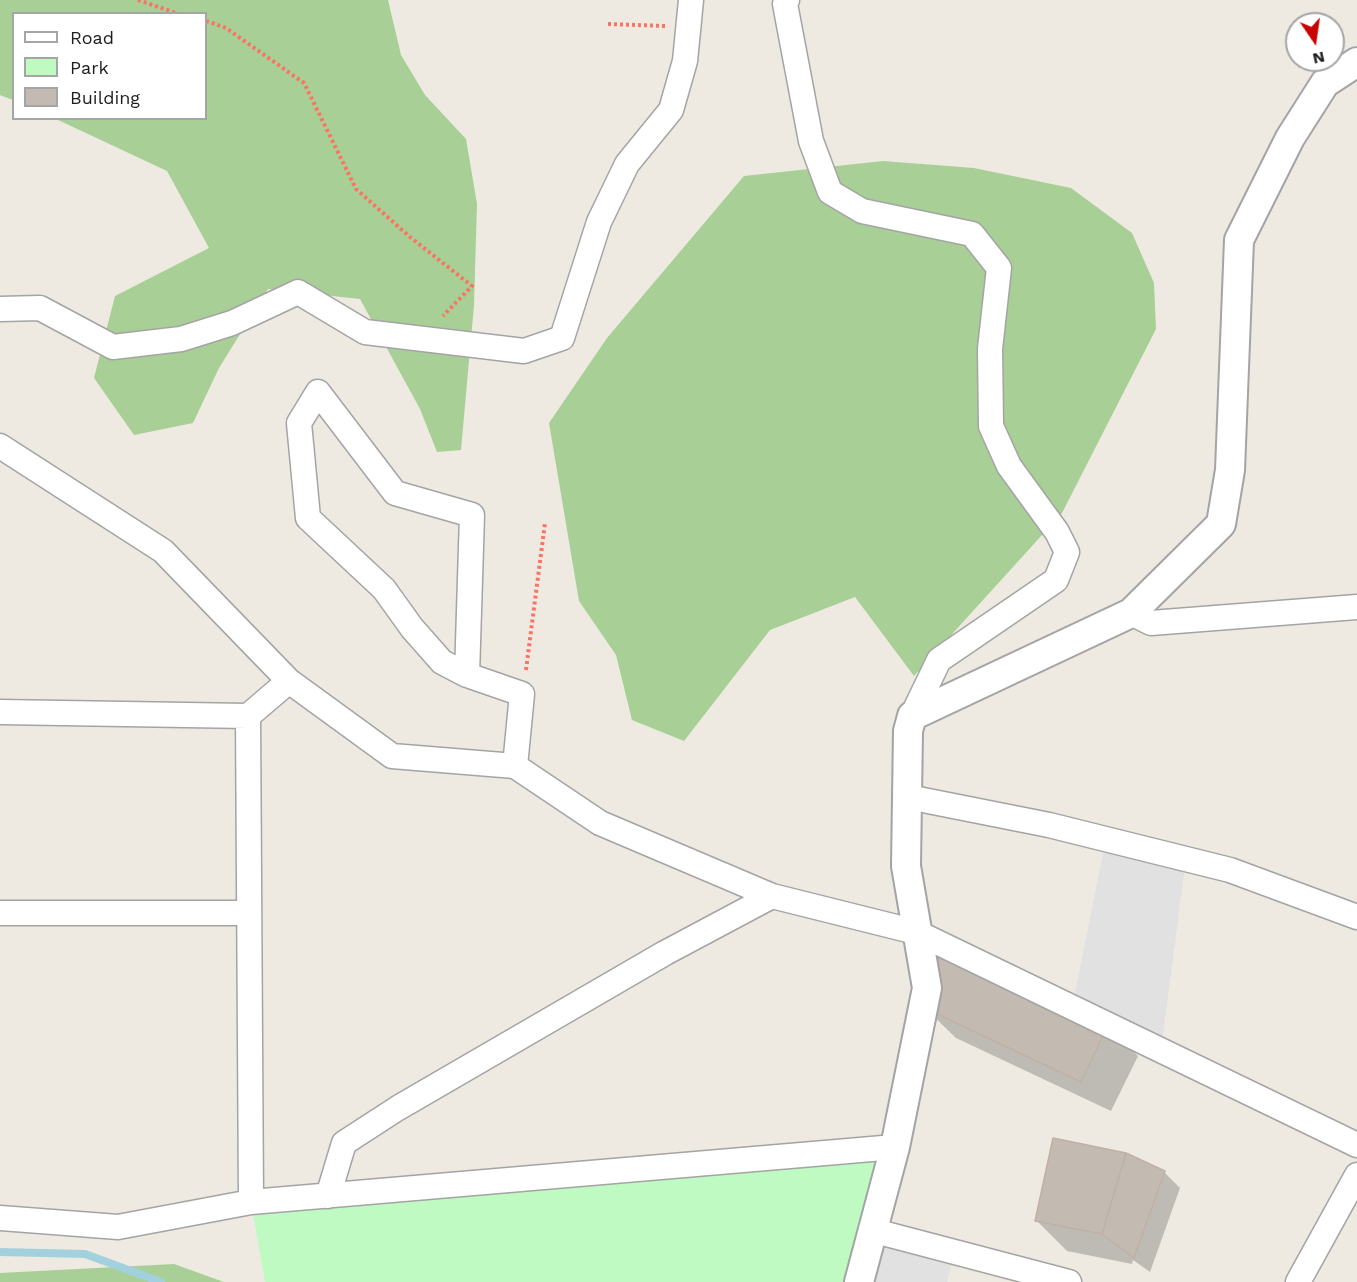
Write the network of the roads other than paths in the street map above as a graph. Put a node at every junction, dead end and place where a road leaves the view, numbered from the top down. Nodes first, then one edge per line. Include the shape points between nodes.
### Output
1 (692, 0) edge
2 (787, 0) edge
3 (1357, 62) edge
4 (0, 309) edge
5 (0, 446) edge
6 (1357, 607) edge
7 (1131, 614) junction
8 (467, 675) junction
9 (289, 681) junction
10 (0, 712) edge
11 (248, 716) junction
12 (912, 716) junction
13 (515, 766) junction
14 (908, 797) junction
15 (772, 896) junction
16 (0, 913) edge
17 (249, 914) junction
18 (1357, 917) edge
19 (916, 932) junction
20 (1357, 1145) edge
21 (895, 1147) junction
22 (1357, 1175) edge
23 (328, 1196) junction
24 (251, 1202) junction
25 (0, 1218) edge
26 (871, 1230) junction
27 (859, 1282) edge
28 (1069, 1282) edge
29 (1298, 1282) edge

1 - 4 street via 685,62 671,110 627,164 599,222 562,338 524,351 365,332 298,292 232,323 181,339 113,347 40,308
2 - 12 street via 811,141 830,192 862,211 972,234 999,268 990,349 991,426 1009,466 1067,552 1056,580 939,660
3 - 7 street via 1325,83 1290,138 1239,240 1230,470 1221,524
5 - 9 street via 164,551
6 - 7 street via 1151,623
7 - 12 street
8 - 8 street via 472,515 395,493 318,392 299,423 308,518 384,589 442,662
8 - 13 street via 522,694
9 - 11 street
9 - 13 street via 392,756
10 - 11 street
11 - 17 street
12 - 14 street via 908,731
13 - 15 street via 600,823
14 - 18 street via 1049,825 1230,870
14 - 19 street via 906,866
15 - 19 street
15 - 23 street via 665,952 344,1143
16 - 17 street
17 - 24 street
19 - 20 street
19 - 21 street via 927,988
21 - 23 street
21 - 26 street
22 - 29 street
23 - 24 street
24 - 25 street via 118,1227
26 - 27 street
26 - 28 street

